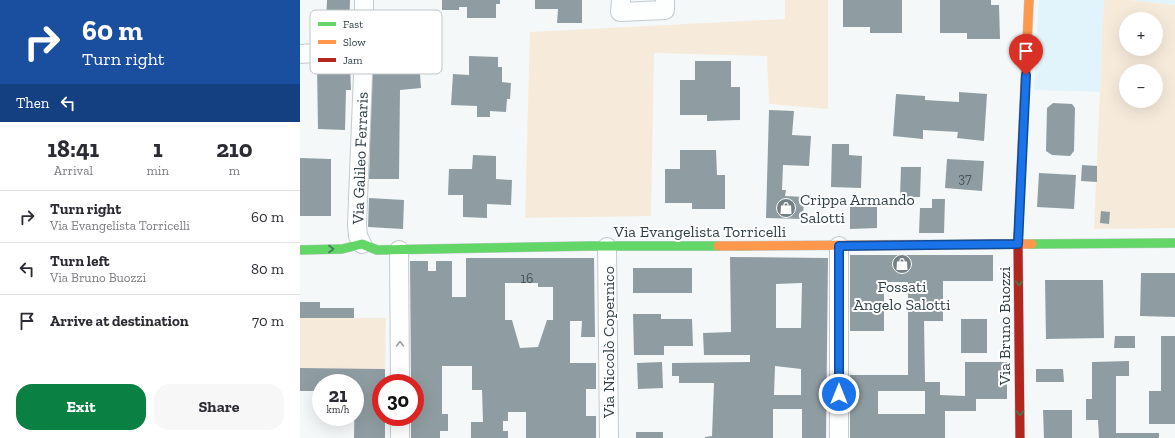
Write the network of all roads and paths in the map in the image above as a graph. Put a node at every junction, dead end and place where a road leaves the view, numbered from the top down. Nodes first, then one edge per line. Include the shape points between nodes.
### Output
1 (621, 0) edge
2 (665, 0) edge
3 (1029, 0) edge
4 (310, 53) edge
5 (300, 54) edge
6 (363, 74) edge
7 (1175, 243) edge
8 (362, 244) junction
9 (1018, 244) junction
10 (839, 246) junction
11 (607, 247) junction
12 (300, 250) edge
13 (399, 250) junction
14 (400, 374) edge
15 (400, 426) edge
16 (400, 438) edge
17 (609, 438) edge
18 (839, 438) edge
19 (1020, 438) edge

1 - 2 street via 620,12 665,10
3 - 9 street, Via Bruno Buozzi
4 - 5 street
6 - 8 street, Via Galileo Ferraris via 357,224
7 - 9 street, Via Evangelista Torricelli
12 -> 8 street via 342,249
8 - 13 street, Via Evangelista Torricelli via 378,250
9 - 10 street, Via Evangelista Torricelli
9 -> 19 street, Via Bruno Buozzi
10 - 11 street, Via Evangelista Torricelli
10 - 18 street
11 - 13 street, Via Evangelista Torricelli
11 - 17 street, Via Niccolò Copernico
14 -> 13 street
15 - 16 street

